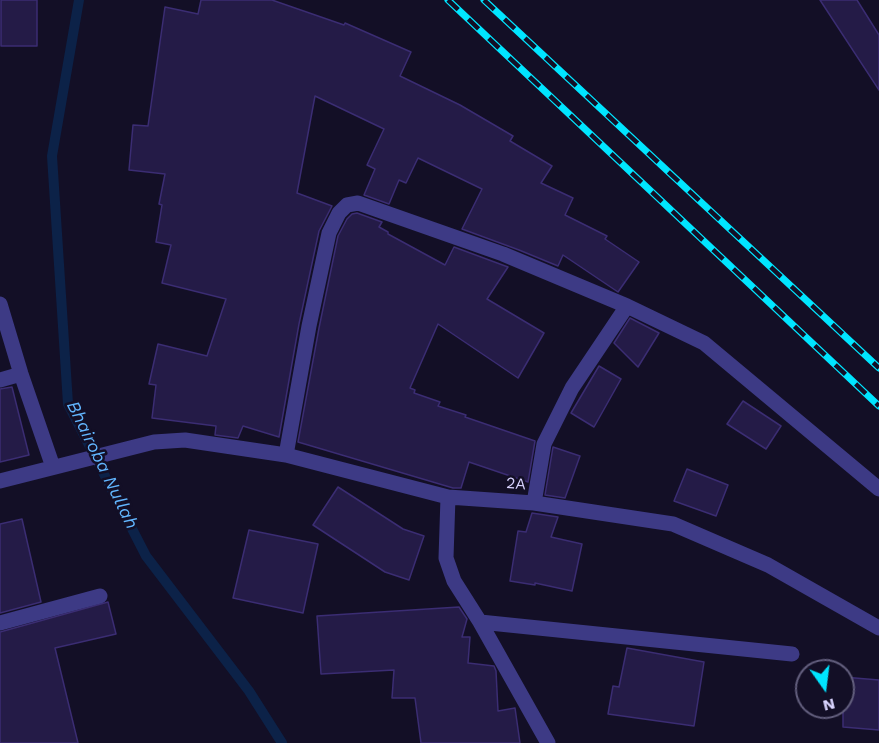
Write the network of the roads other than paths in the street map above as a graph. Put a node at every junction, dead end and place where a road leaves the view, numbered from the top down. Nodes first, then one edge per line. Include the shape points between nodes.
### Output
1 (0, 304) edge
2 (627, 306) junction
3 (21, 374) junction
4 (0, 380) edge
5 (286, 455) junction
6 (52, 467) junction
7 (0, 481) edge
8 (879, 489) edge
9 (448, 497) junction
10 (534, 503) junction
11 (100, 596) dead end
12 (480, 622) junction
13 (0, 623) edge
14 (879, 628) edge
15 (792, 654) dead end
16 (548, 743) edge

1 - 3 street
2 - 5 street via 503,254 358,203 347,205 329,233
2 - 8 street via 704,343
2 - 10 street via 572,388 544,444
3 - 4 street
3 - 6 street
5 - 6 street, 2A via 185,440 154,442
5 - 9 street, 2A
6 - 7 street, 2A
9 - 10 street, 2A
9 - 12 street via 446,558 454,581
10 - 14 street, 2A via 673,524 768,565
11 - 13 street
12 - 15 street
12 - 16 street

